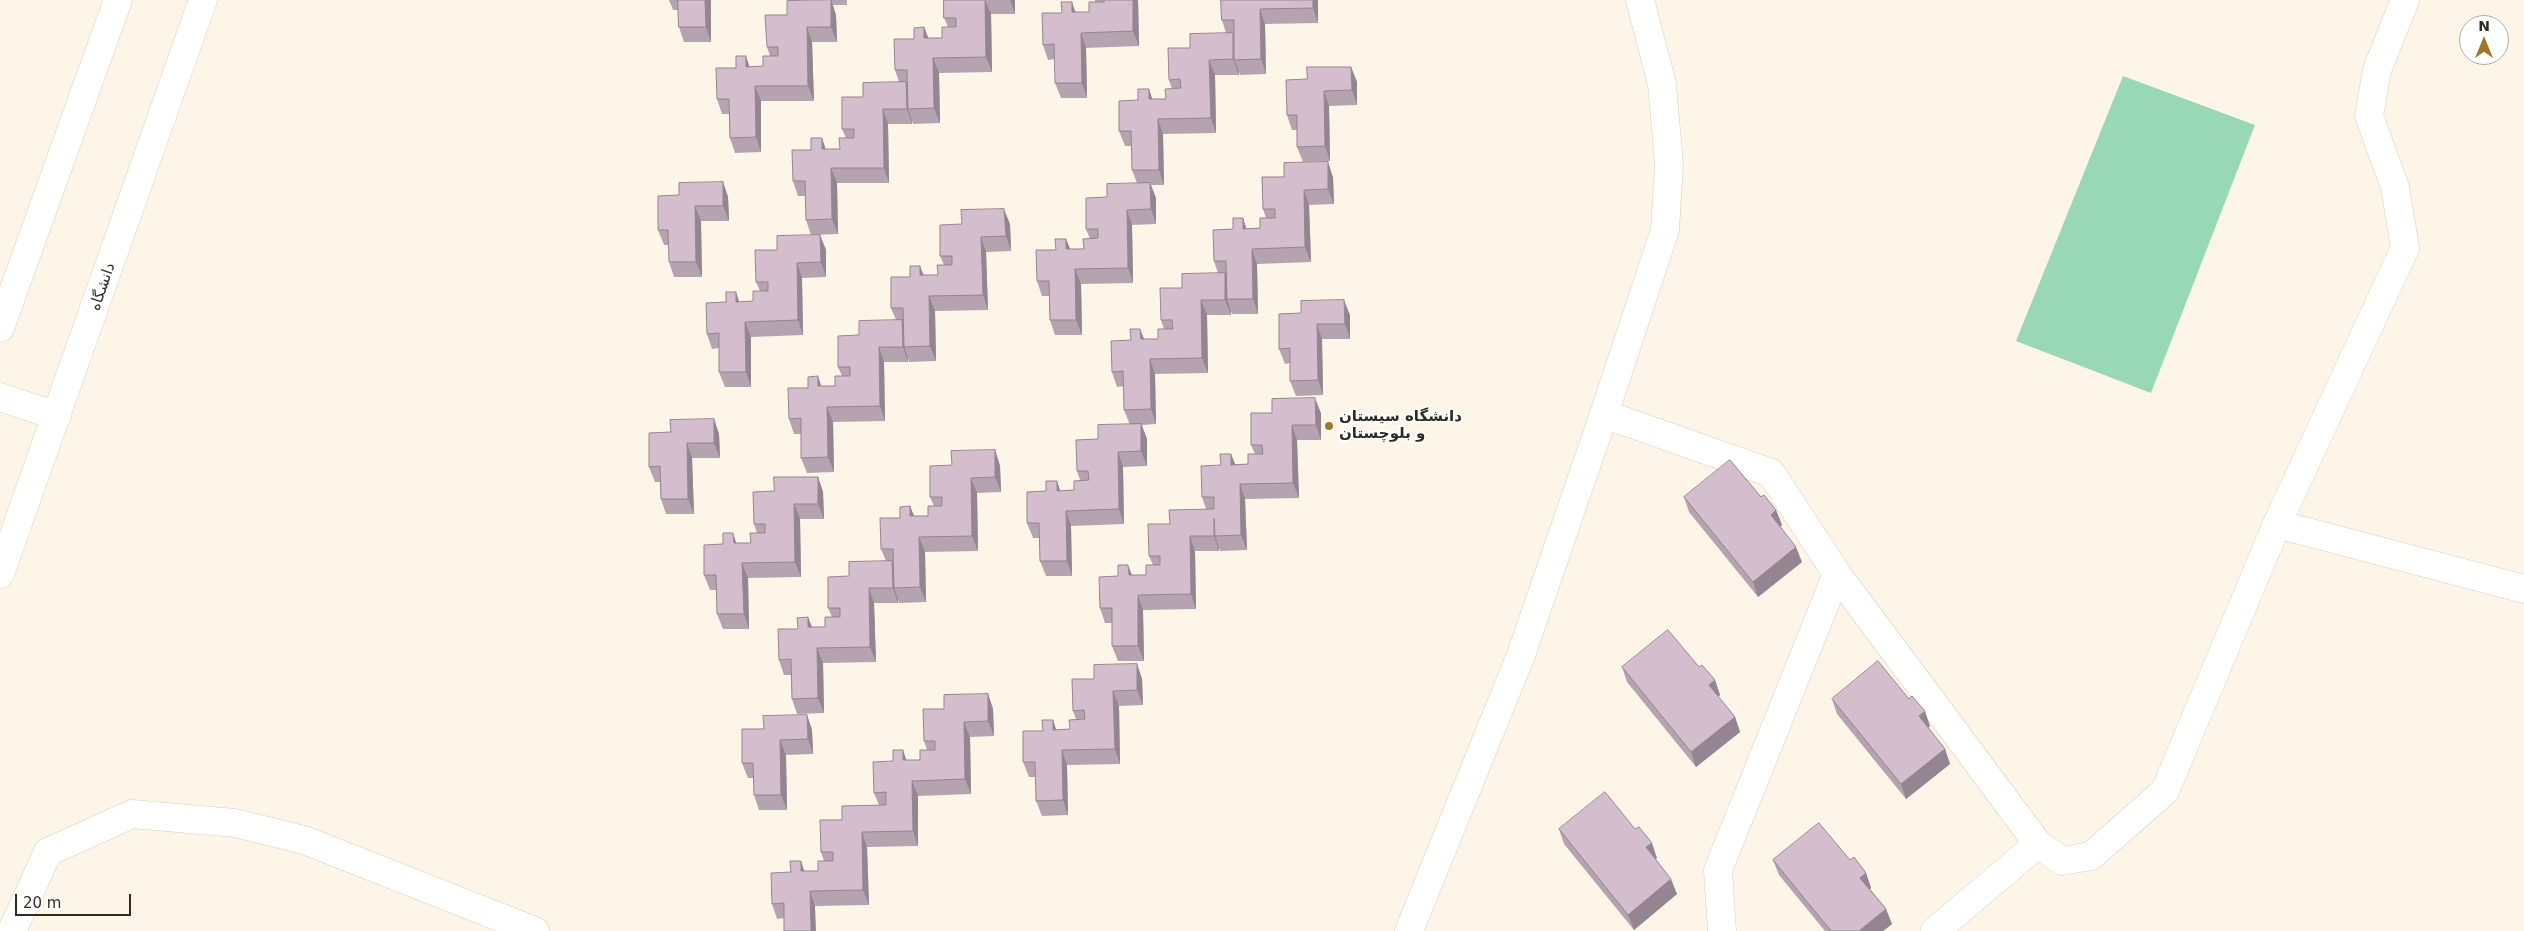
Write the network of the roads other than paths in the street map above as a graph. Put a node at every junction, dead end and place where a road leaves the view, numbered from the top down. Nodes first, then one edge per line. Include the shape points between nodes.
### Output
1 (118, 0) edge
2 (203, 0) edge
3 (1640, 0) edge
4 (2405, 0) edge
5 (0, 328) edge
6 (0, 397) edge
7 (1604, 414) junction
8 (58, 416) junction
9 (2277, 524) junction
10 (0, 574) edge
11 (1837, 574) junction
12 (2524, 589) edge
13 (2038, 844) junction
14 (12, 931) edge
15 (535, 931) edge
16 (1409, 931) edge
17 (1722, 931) edge
18 (1935, 931) edge

1 - 5 street
2 - 8 street, دانشگاه
3 - 7 street via 1662,84 1669,164 1665,230
4 - 9 street via 2377,70 2369,116 2395,187 2405,248
6 - 8 street
7 - 11 street via 1770,473
7 - 16 street via 1521,655
8 - 10 street, دانشگاه
9 - 12 street
9 - 13 street via 2165,791 2091,856 2062,861
11 - 13 street
11 - 17 street via 1718,870
13 - 18 street
14 - 15 street via 48,852 132,814 235,822 304,840

